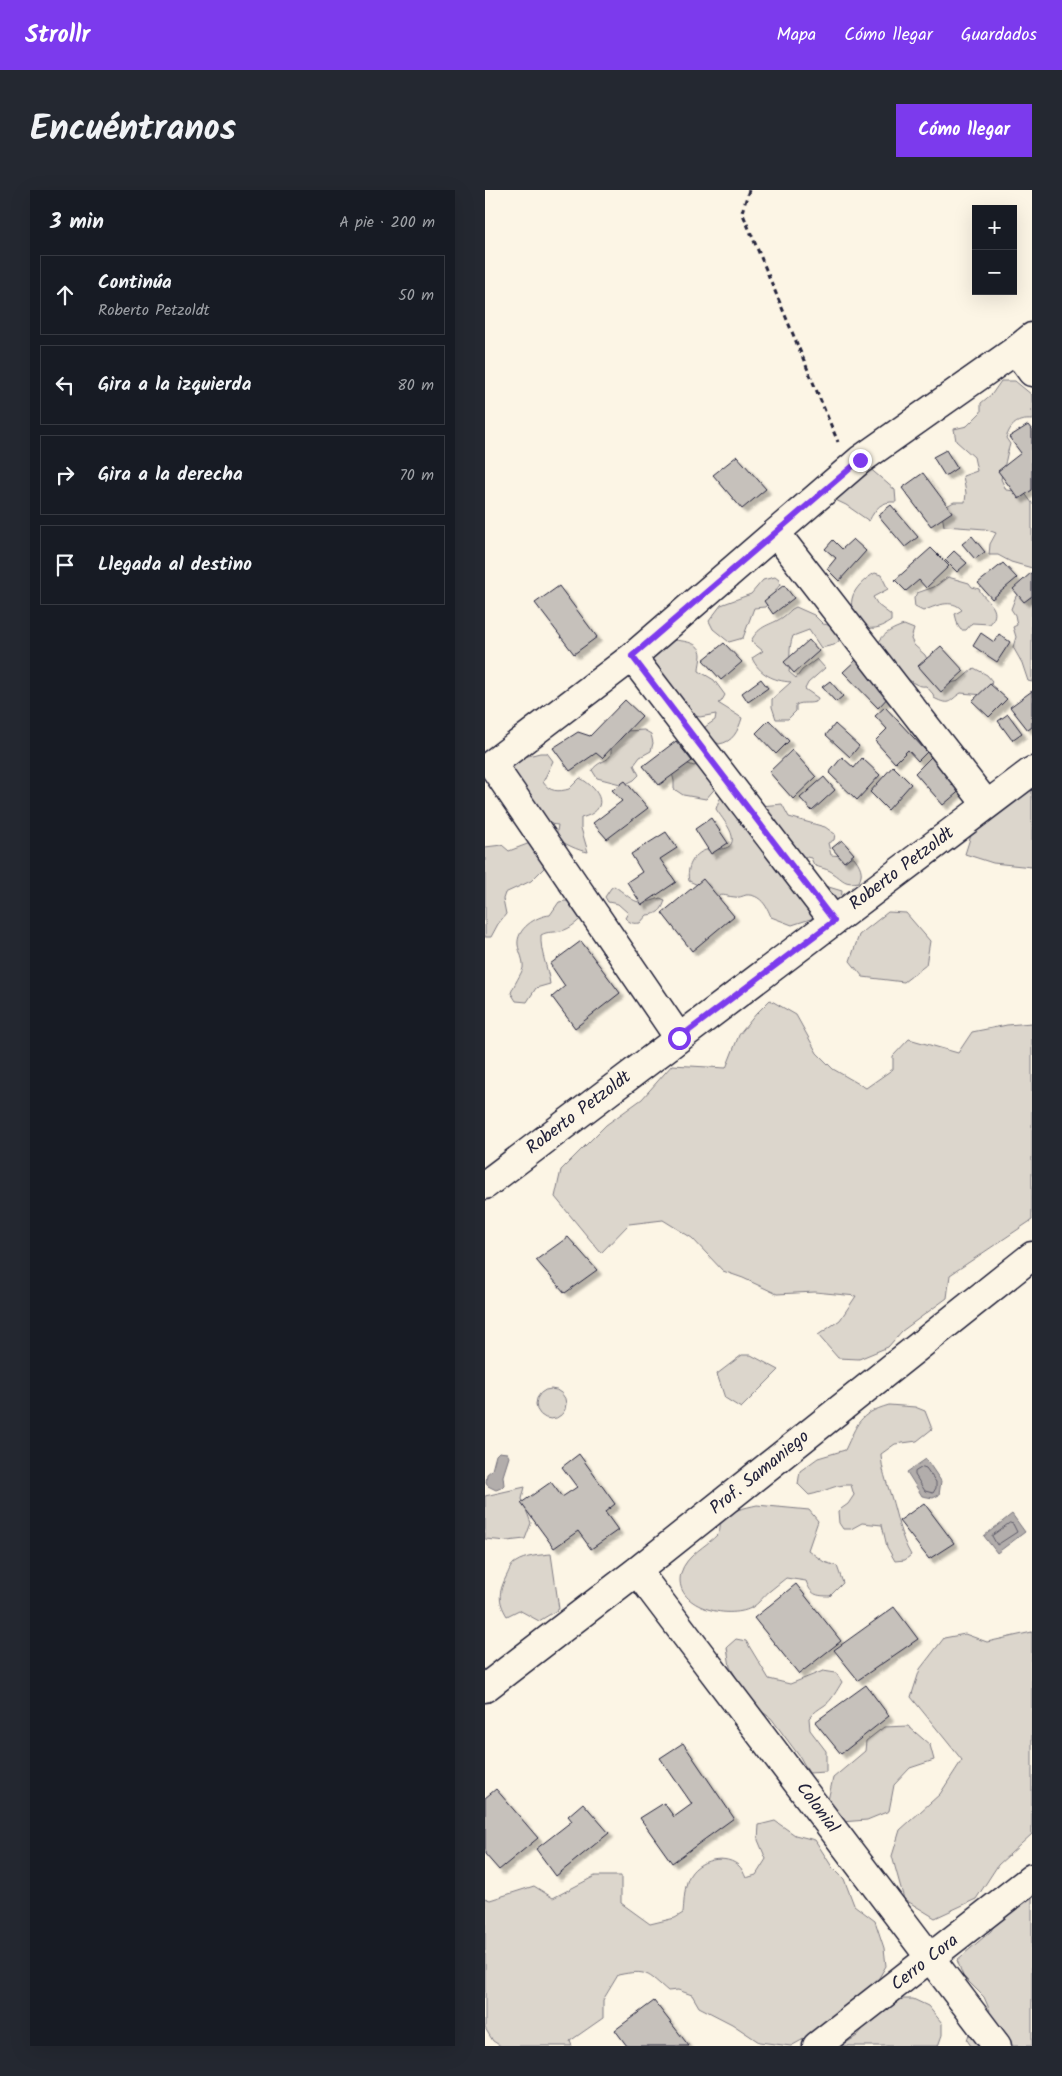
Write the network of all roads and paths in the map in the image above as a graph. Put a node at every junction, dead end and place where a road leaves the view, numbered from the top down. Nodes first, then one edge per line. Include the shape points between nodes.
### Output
1 (749, 190) edge
2 (1027, 353) edge
3 (850, 469) junction
4 (776, 533) junction
5 (632, 656) junction
6 (1032, 771) edge
7 (987, 805) junction
8 (834, 921) junction
9 (679, 1038) junction
10 (485, 1185) edge
11 (1032, 1256) edge
12 (637, 1571) junction
13 (485, 1688) edge
14 (1032, 1878) edge
15 (931, 1958) junction
16 (817, 2046) edge
17 (997, 2046) edge

1 - 3 path via 742,212
2 - 3 street
3 - 4 street
4 - 5 street
4 - 7 street
5 - 8 street
5 - 9 street via 492,764
6 - 7 street, Roberto Petzoldt
7 - 8 street, Roberto Petzoldt
8 - 9 street, Roberto Petzoldt
9 - 10 street, Roberto Petzoldt
11 - 12 street, Prof. Samaniego
12 - 13 street, Prof. Samaniego
12 - 15 street, Colonial
14 - 15 street, Cerro Cora
15 - 16 street, Cerro Cora
15 - 17 street, Colonial

